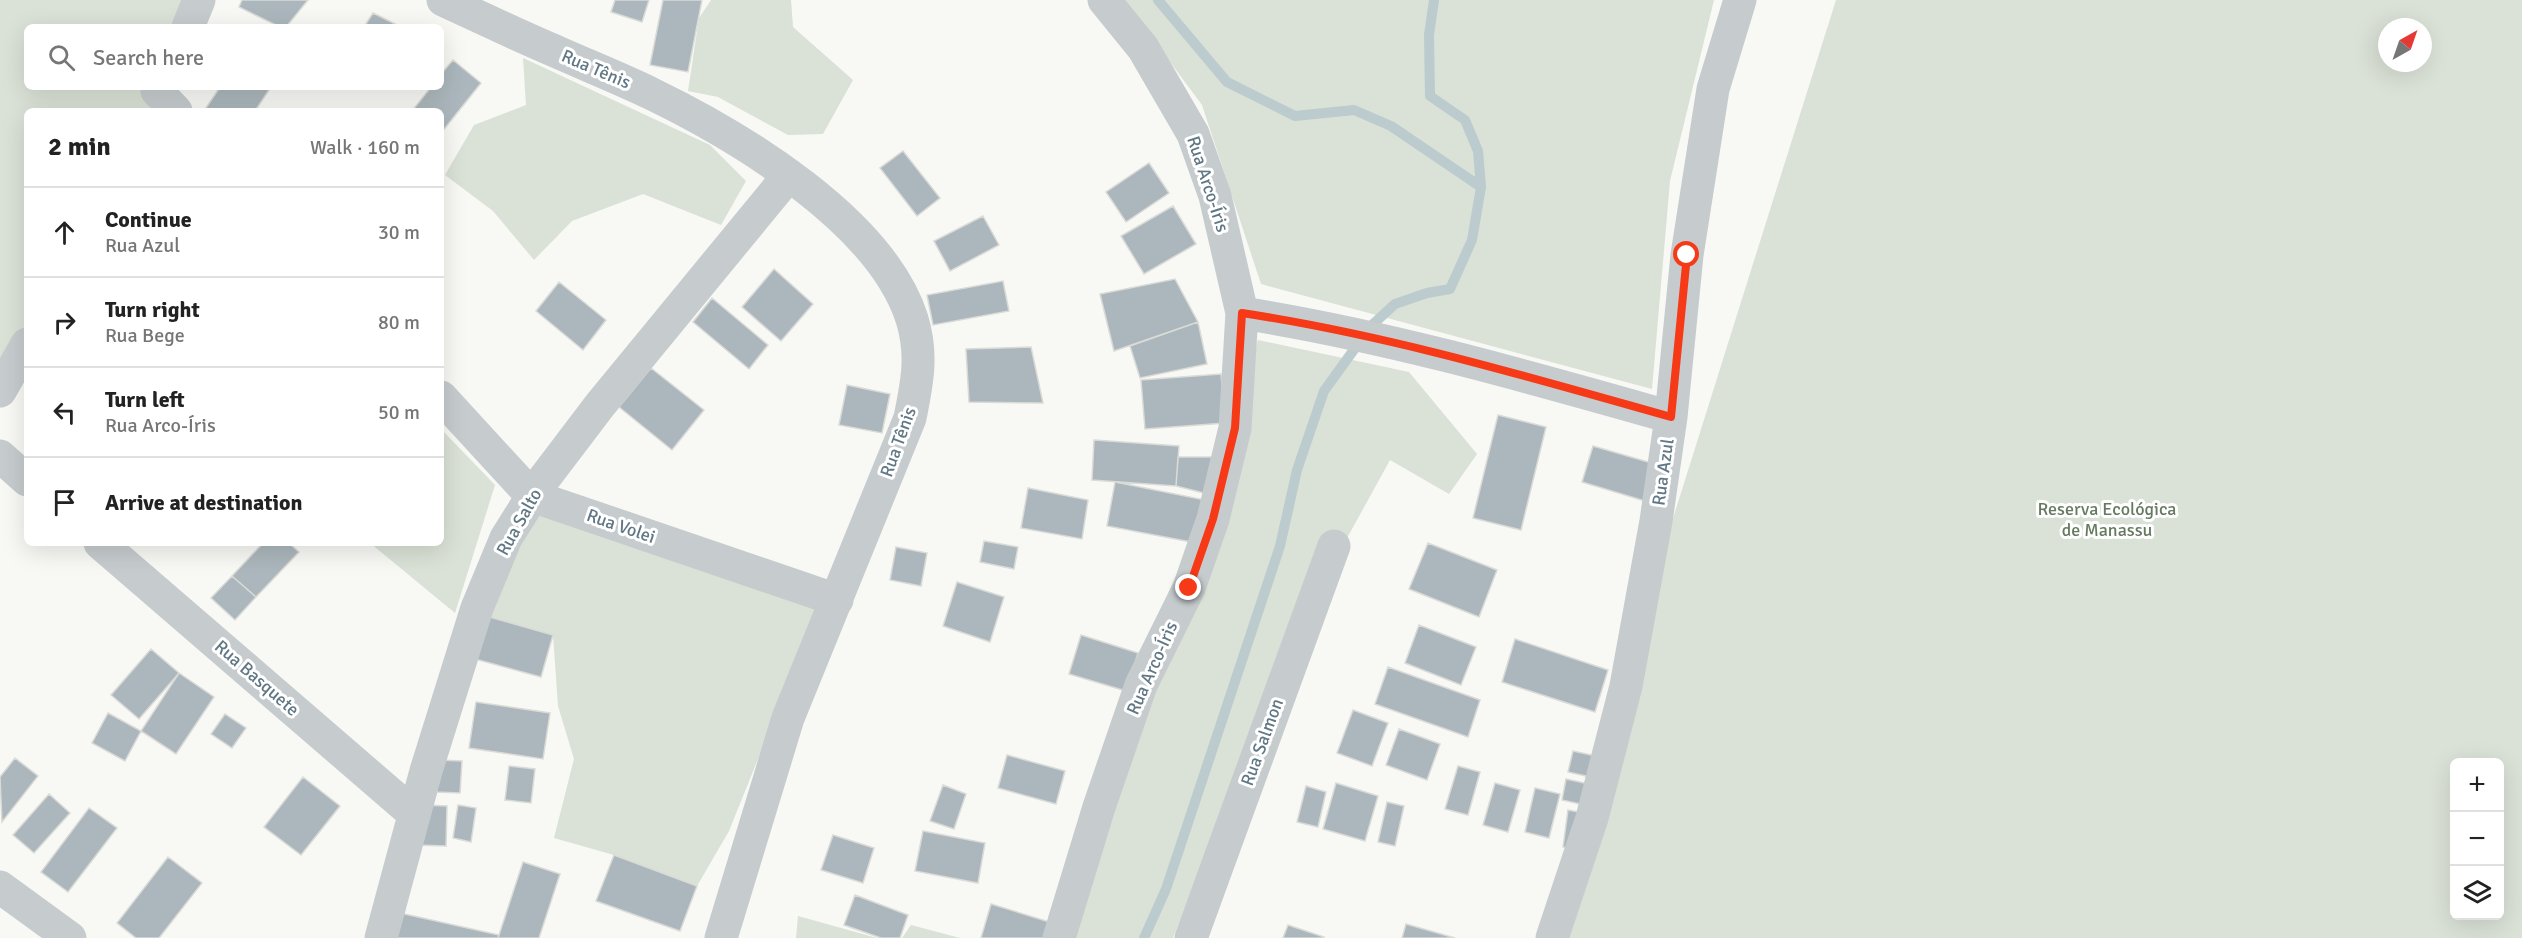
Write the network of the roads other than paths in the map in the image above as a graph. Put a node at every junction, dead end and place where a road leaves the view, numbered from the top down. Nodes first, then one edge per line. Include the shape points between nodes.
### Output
1 (199, 0) edge
2 (443, 0) edge
3 (1104, 0) edge
4 (1740, 0) edge
5 (189, 24) edge
6 (789, 175) junction
7 (1242, 313) junction
8 (24, 349) edge
9 (0, 391) edge
10 (444, 400) edge
11 (1671, 417) junction
12 (0, 456) edge
13 (24, 477) edge
14 (532, 496) junction
15 (103, 546) edge
16 (1334, 546) dead end
17 (837, 600) junction
18 (414, 814) junction
19 (0, 887) edge
20 (70, 938) edge
21 (381, 938) edge
22 (721, 938) edge
23 (1059, 938) edge
24 (1191, 938) edge
25 (1552, 938) edge

1 - 5 street
2 - 6 street, Rua Tênis via 651,93
3 - 7 street, Rua Arco-Íris via 1143,48 1193,134 1215,196
4 - 11 street, Rua Azul via 1713,89 1687,255
6 - 14 street, Rua Salto via 600,405
6 - 17 street, Rua Tênis via 847,223 885,264 912,319 920,366 910,418
7 - 11 street via 1339,329
7 - 23 street, Rua Arco-Íris via 1235,428 1213,519 1189,588 1141,685
8 - 9 street
10 - 14 street, Rua Volei
11 - 25 street, Rua Azul via 1626,686 1592,818
12 - 13 street
14 - 17 street, Rua Volei
14 - 18 street, Rua Salto via 506,538 477,608
15 - 18 street, Rua Basquete
16 - 24 street, Rua Salmon
17 - 22 street, Rua Tênis via 788,718
18 - 21 street, Rua Salto
19 - 20 street

